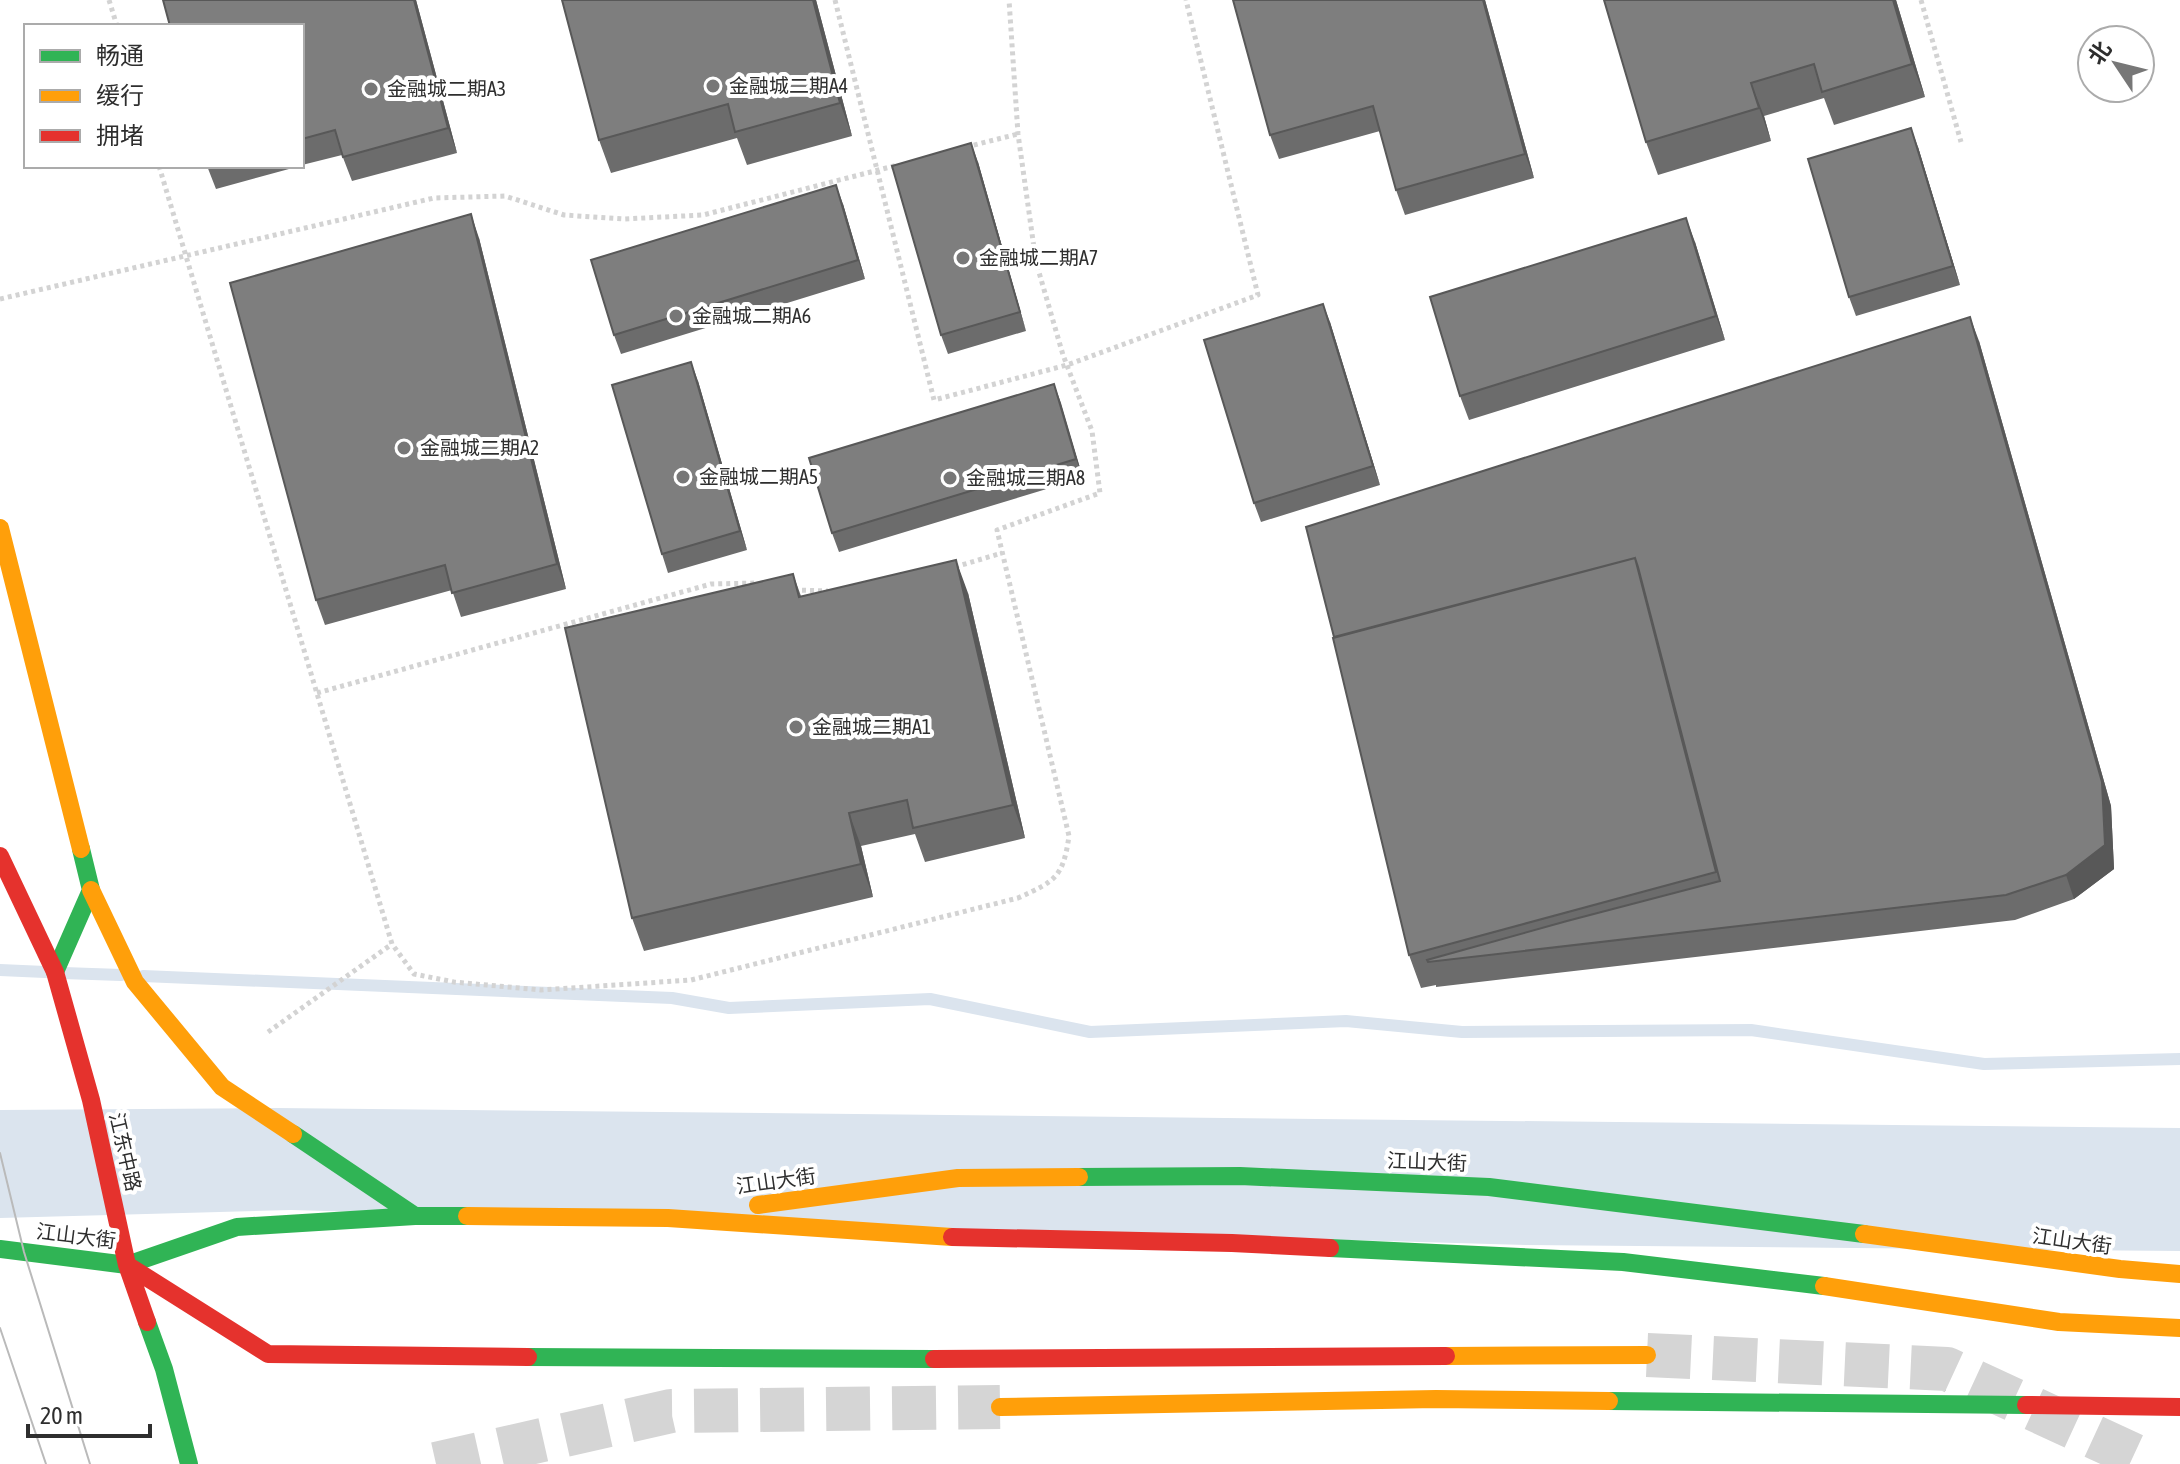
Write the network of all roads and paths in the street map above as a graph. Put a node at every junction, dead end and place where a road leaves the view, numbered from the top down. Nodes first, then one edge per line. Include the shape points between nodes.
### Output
1 (109, 0) edge
2 (835, 0) edge
3 (1009, 0) edge
4 (1186, 0) edge
5 (1921, 0) edge
6 (116, 24) edge
7 (1018, 134) junction
8 (1961, 142) dead end
9 (962, 148) edge
10 (905, 163) edge
11 (160, 168) edge
12 (877, 170) junction
13 (186, 257) junction
14 (0, 299) edge
15 (1067, 365) junction
16 (0, 528) edge
17 (1002, 553) junction
18 (947, 569) edge
19 (762, 583) edge
20 (784, 588) edge
21 (833, 591) edge
22 (317, 693) junction
23 (0, 856) edge
24 (91, 890) junction
25 (392, 944) junction
26 (55, 972) junction
27 (268, 1032) dead end
28 (415, 1216) junction
29 (668, 1218) junction
30 (0, 1249) edge
31 (127, 1265) junction
32 (2180, 1274) edge
33 (2180, 1328) edge
34 (1647, 1355) tunnel mouth
35 (1000, 1407) tunnel mouth
36 (2180, 1407) edge
37 (189, 1464) edge

1 - 6 path
2 - 12 path
3 - 7 path
4 - 15 path via 1258,295
5 - 8 path
7 - 9 path
7 - 15 path via 1036,262
10 - 12 path
11 - 13 path
12 - 13 path via 703,215 609,218 564,215 505,196 434,198
12 - 15 path via 934,400
13 - 14 path
13 - 22 path
15 - 17 path via 1092,431 1100,493 997,530
16 - 24 main road
17 - 18 path
17 - 25 path via 1069,836 1065,862 1050,884 1018,898 691,980 541,990 454,982 414,974
19 - 22 path via 711,584
20 - 21 path
22 - 25 path
23 - 26 main road, 江东中路
24 - 26 main road
24 - 28 main road via 135,982 222,1087
25 - 27 path
26 - 31 main road, 江东中路 via 91,1100
28 - 29 main road, 江山大街
28 - 31 main road, 江山大街 via 237,1227
29 - 32 main road, 江山大街 via 958,1178 1240,1176 1489,1187
29 - 33 main road, 江山大街 via 936,1237 1232,1243 1623,1262 2059,1322
30 - 31 main road, 江山大街
31 - 34 main road via 268,1354 746,1360
31 - 37 main road, 江东中路 via 164,1369
35 - 36 main road via 1436,1399

